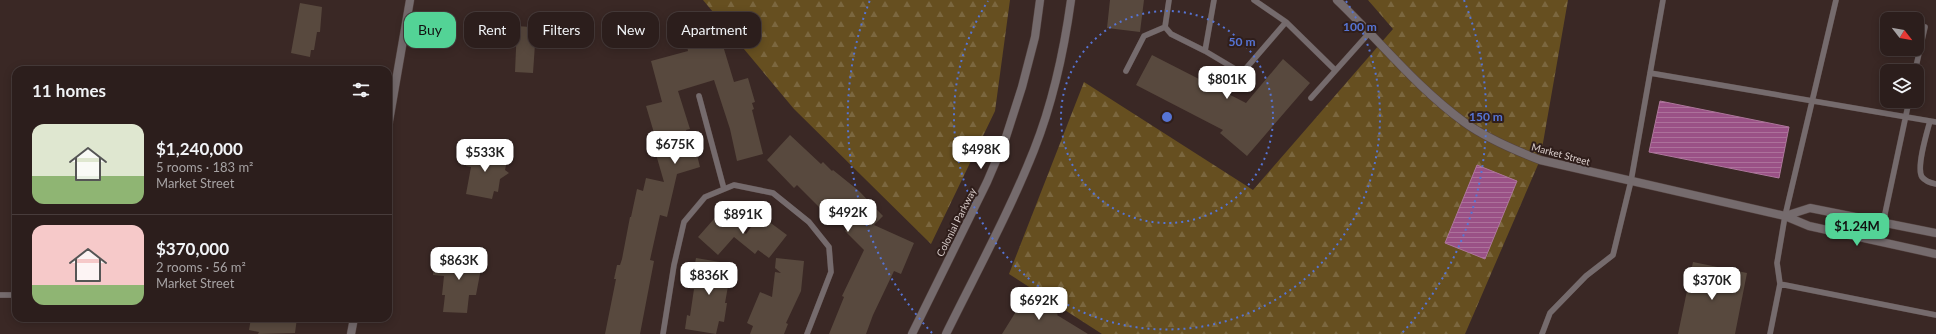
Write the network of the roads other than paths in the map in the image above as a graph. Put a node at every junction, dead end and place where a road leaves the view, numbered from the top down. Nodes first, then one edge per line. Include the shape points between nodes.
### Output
1 (410, 0) edge
2 (1040, 0) edge
3 (1071, 0) edge
4 (1169, 0) edge
5 (1214, 0) edge
6 (1254, 0) edge
7 (1337, 0) edge
8 (1663, 0) edge
9 (1836, 0) edge
10 (1286, 22) junction
11 (1165, 27) junction
12 (1925, 27) dead end
13 (1370, 32) junction
14 (1205, 51) junction
15 (1917, 64) edge
16 (1335, 70) junction
17 (1126, 71) dead end
18 (1650, 73) junction
19 (699, 96) dead end
20 (1311, 98) dead end
21 (1812, 101) junction
22 (392, 104) edge
23 (1908, 108) edge
24 (1906, 117) junction
25 (1930, 121) junction
26 (1936, 122) edge
27 (1631, 181) junction
28 (1936, 184) edge
29 (724, 189) junction
30 (1785, 216) junction
31 (1883, 223) junction
32 (1936, 233) edge
33 (1936, 254) edge
34 (1780, 284) junction
35 (0, 295) edge
36 (12, 295) edge
37 (1936, 316) edge
38 (353, 322) edge
39 (351, 334) edge
40 (663, 334) edge
41 (807, 334) edge
42 (912, 334) edge
43 (946, 334) edge
44 (1542, 334) edge
45 (1770, 334) edge

1 - 22 street
2 - 42 street, Colonial Parkway via 1035,37 1005,140
3 - 43 street via 1065,44 1054,89 1034,149 1016,193
4 - 11 lane
5 - 14 lane
6 - 10 lane
7 - 13 street, Market Street
8 - 18 lane
9 - 21 lane
10 - 14 lane via 1242,73
10 - 16 lane
11 - 14 lane via 1171,34
11 - 17 lane via 1144,36
12 - 15 lane
13 - 16 lane
13 - 27 street, Market Street via 1423,88 1471,126 1511,149 1540,160
16 - 20 lane
18 - 21 lane
18 - 27 lane
19 - 29 lane
21 - 24 lane
21 - 30 lane
23 - 24 lane
24 - 25 lane
24 - 31 lane
25 - 26 lane
25 - 28 lane via 1919,169 1922,177
27 - 30 street, Market Street
27 - 44 lane via 1613,255 1586,276 1550,313
29 - 40 lane via 706,196 684,222
29 - 41 lane via 734,185 773,193 809,222 829,247 831,272
30 - 31 street via 1810,208
30 - 33 street, Market Street via 1809,226
30 - 34 lane via 1777,263
31 - 32 street
34 - 37 lane
34 - 45 lane
35 - 36 lane
38 - 39 street

